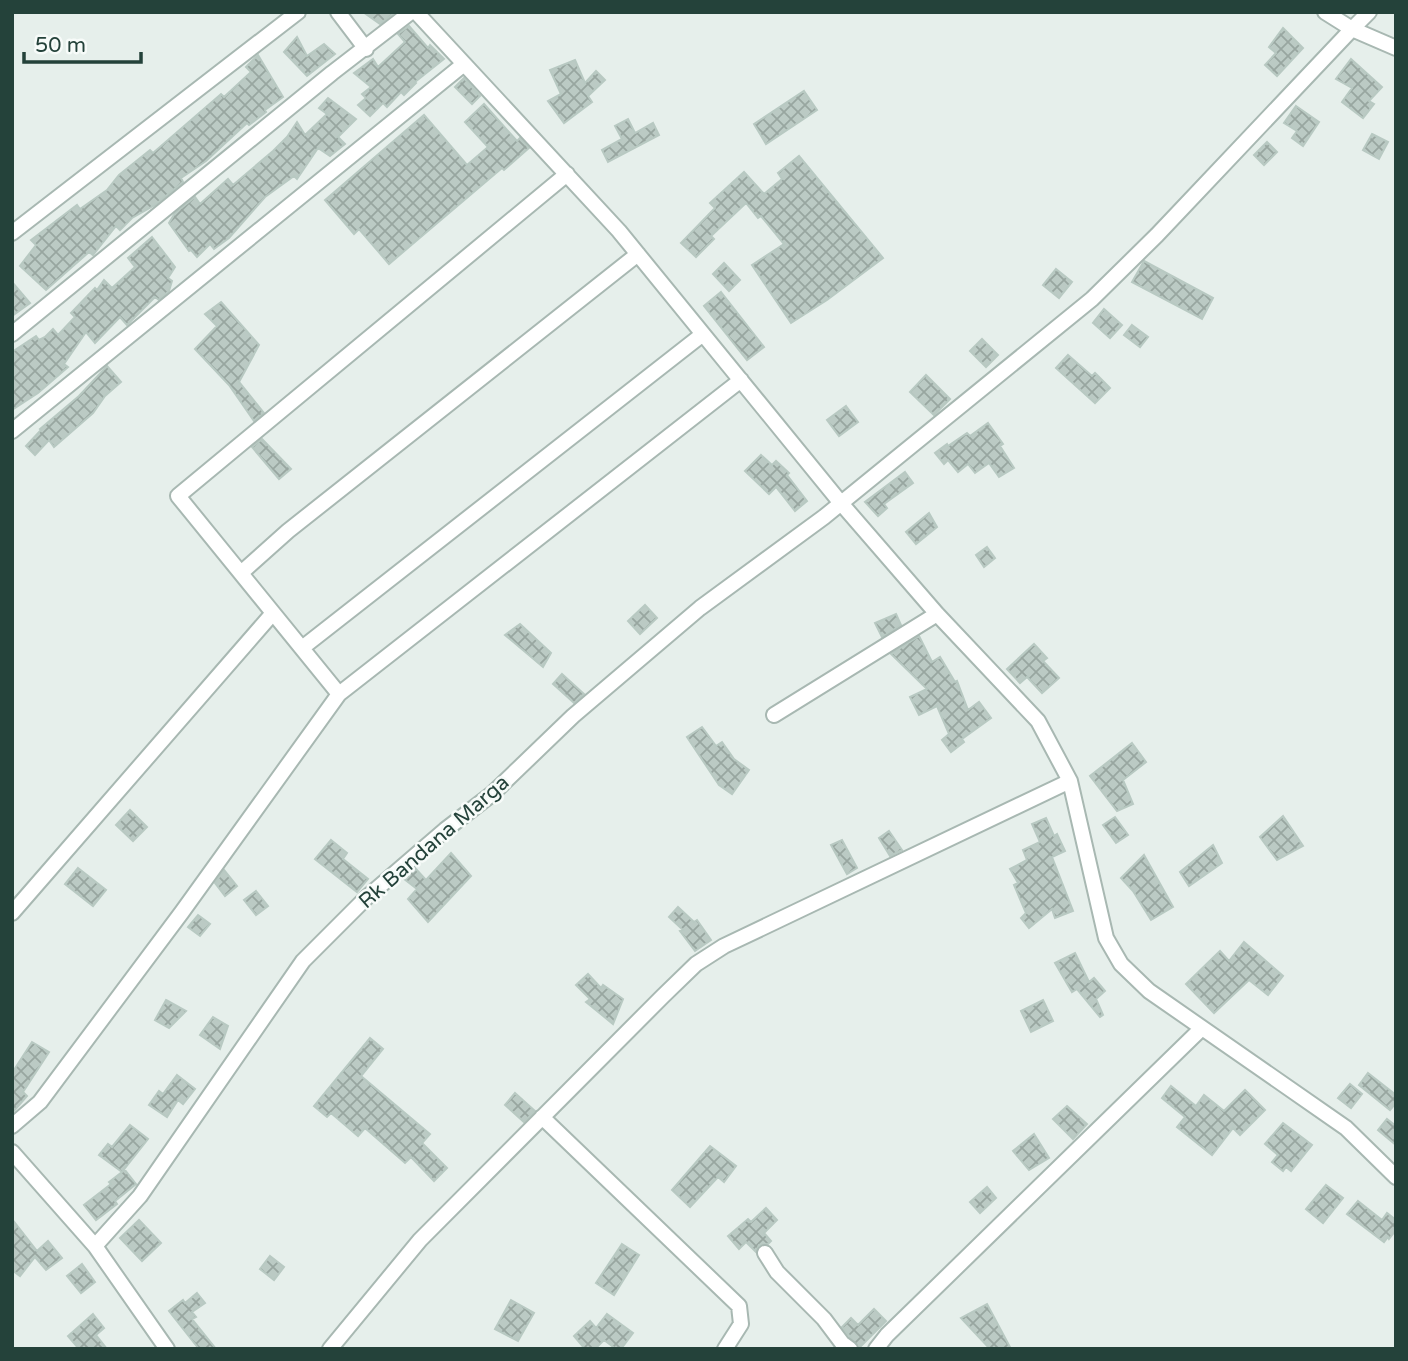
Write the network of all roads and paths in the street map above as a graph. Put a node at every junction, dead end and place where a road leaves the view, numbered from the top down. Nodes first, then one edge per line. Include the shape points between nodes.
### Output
1 (298, 12) edge
2 (338, 12) edge
3 (414, 12) edge
4 (1325, 12) edge
5 (1369, 12) edge
6 (1352, 29) junction
7 (1396, 48) edge
8 (366, 49) junction
9 (464, 64) junction
10 (567, 174) junction
11 (12, 233) edge
12 (638, 254) junction
13 (12, 334) edge
14 (703, 334) junction
15 (741, 380) junction
16 (12, 431) edge
17 (840, 502) junction
18 (241, 573) junction
19 (273, 613) junction
20 (937, 614) junction
21 (302, 648) junction
22 (339, 694) junction
23 (774, 715) dead end
24 (1070, 781) junction
25 (12, 913) edge
26 (1202, 1028) junction
27 (542, 1117) junction
28 (12, 1126) edge
29 (12, 1152) edge
30 (1396, 1177) edge
31 (95, 1246) junction
32 (765, 1253) dead end
33 (167, 1349) edge
34 (330, 1349) edge
35 (725, 1349) edge
36 (850, 1349) edge
37 (876, 1349) edge

1 - 11 street
2 - 8 street
3 - 8 street
3 - 9 street
4 - 6 street
5 - 6 street, Rk Bandana Marga
6 - 7 street
6 - 17 street, Rk Bandana Marga via 1092,299
8 - 13 street
9 - 10 street
9 - 16 street
10 - 12 street
10 - 18 street via 178,496
12 - 14 street
12 - 18 street
14 - 15 street
14 - 21 street
15 - 17 street
15 - 22 street
17 - 20 street
17 - 31 street, Rk Bandana Marga via 700,608 573,716 492,794 391,875 312,952 140,1196
18 - 19 street
19 - 21 street
19 - 25 street
20 - 23 street
20 - 24 street via 1038,721
21 - 22 street
22 - 28 street via 40,1102
24 - 26 street via 1106,938 1121,964 1149,991
24 - 27 street via 715,952 688,972
26 - 30 street via 1346,1128
26 - 37 street
27 - 34 street via 420,1240
27 - 35 street via 739,1306 741,1324
29 - 31 street
31 - 33 street
32 - 36 street

